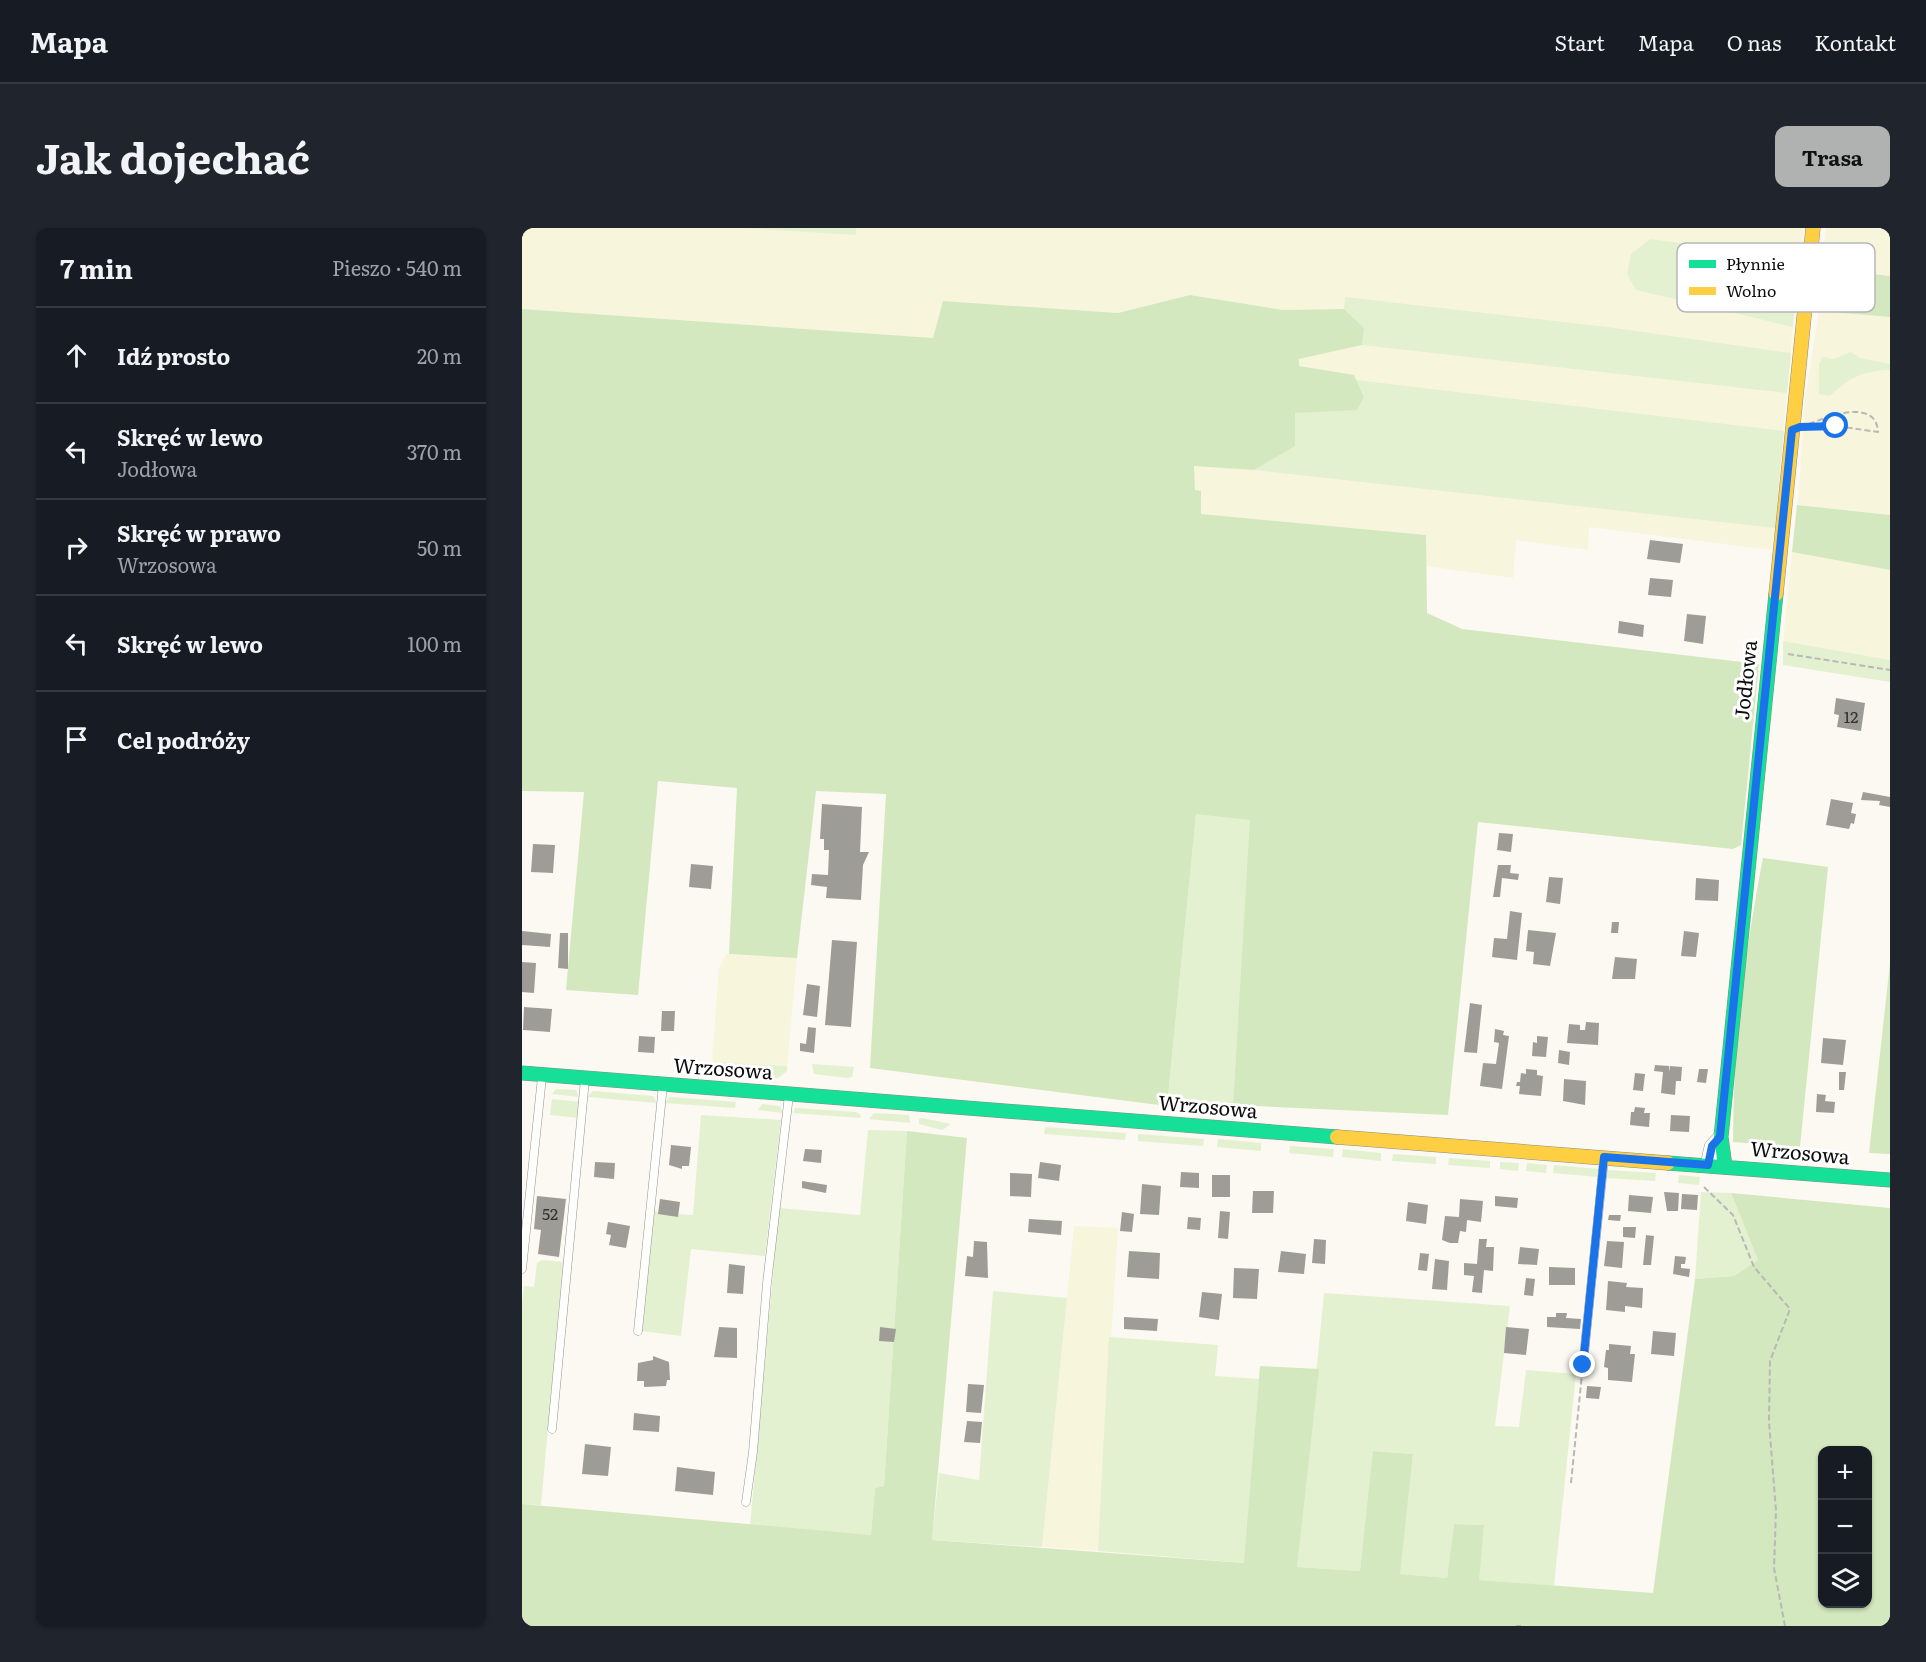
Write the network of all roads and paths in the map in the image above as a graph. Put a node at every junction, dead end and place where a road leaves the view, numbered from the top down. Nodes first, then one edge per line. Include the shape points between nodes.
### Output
1 (1813, 228) edge
2 (1811, 243) edge
3 (1804, 312) edge
4 (1800, 427) joint
5 (1770, 651) junction
6 (1890, 670) edge
7 (522, 1073) edge
8 (542, 1074) junction
9 (585, 1078) junction
10 (663, 1084) junction
11 (789, 1094) junction
12 (1720, 1137) junction
13 (1604, 1157) junction
14 (1708, 1165) junction
15 (1725, 1166) junction
16 (1890, 1180) edge
17 (1704, 1187) dead end
18 (522, 1269) edge
19 (639, 1331) dead end
20 (1583, 1365) joint
21 (552, 1429) dead end
22 (1571, 1483) dead end
23 (746, 1502) dead end
24 (1516, 1626) edge
25 (1521, 1626) edge
26 (1785, 1626) edge

1 - 2 main road, Jodłowa
3 - 5 main road, Jodłowa
4 - 4 path via 1837,414 1860,411 1870,417 1878,432 1836,426
5 - 6 path
5 - 12 main road, Jodłowa
7 - 8 main road, Wrzosowa
8 - 9 main road, Wrzosowa
8 - 18 lane
9 - 10 main road, Wrzosowa
9 - 21 lane
10 - 11 main road, Wrzosowa
10 - 19 lane
11 - 13 main road, Wrzosowa
11 - 23 lane
12 - 14 street, Jodłowa via 1712,1146
12 - 15 main road, Jodłowa
13 - 14 main road, Wrzosowa
13 - 20 lane
14 - 15 main road, Wrzosowa
15 - 16 main road, Wrzosowa
17 - 26 path via 1733,1215 1754,1267 1790,1309 1770,1361 1769,1422 1776,1511 1774,1568
20 - 22 path
24 - 25 path

